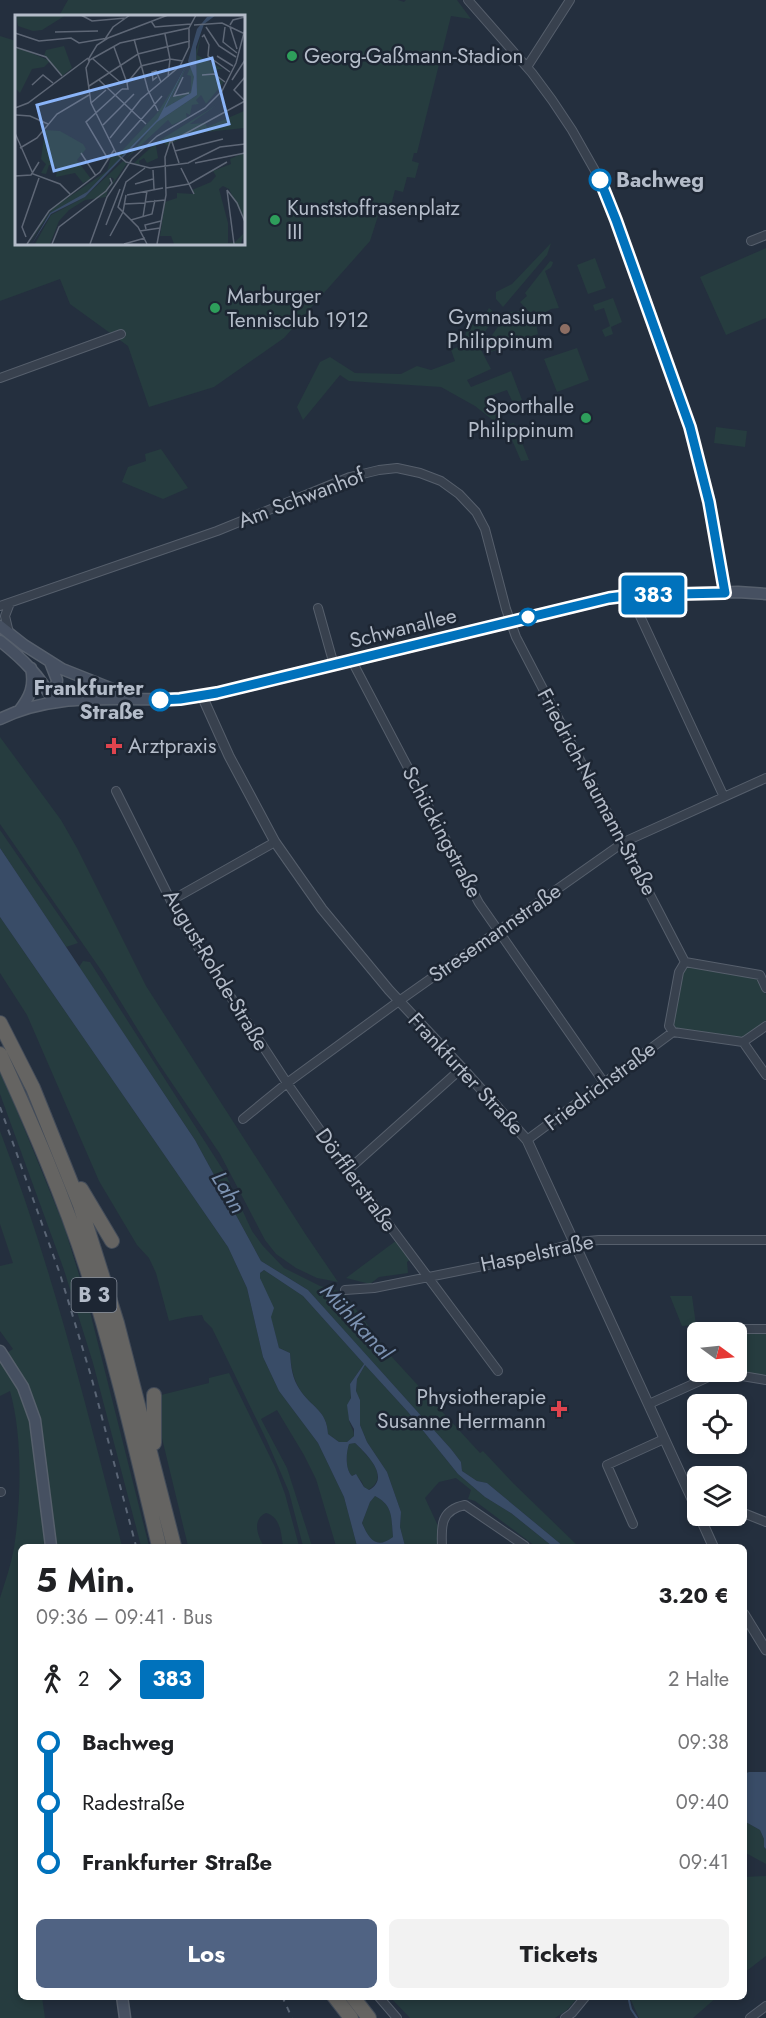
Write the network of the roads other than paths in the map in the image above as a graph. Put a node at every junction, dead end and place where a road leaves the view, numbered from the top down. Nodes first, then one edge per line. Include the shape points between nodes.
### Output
1 (468, 0) edge
2 (570, 0) edge
3 (527, 67) junction
4 (766, 235) edge
5 (751, 241) dead end
6 (121, 334) dead end
7 (0, 378) edge
8 (725, 593) junction
9 (766, 594) edge
10 (633, 595) junction
11 (10, 603) junction
12 (0, 606) edge
13 (318, 608) dead end
14 (510, 622) junction
15 (5, 629) edge
16 (0, 641) edge
17 (352, 661) junction
18 (50, 662) junction
19 (334, 665) junction
20 (31, 668) junction
21 (202, 696) junction
22 (139, 699) junction
23 (54, 702) junction
24 (19, 711) junction
25 (2, 718) edge
26 (766, 778) edge
27 (116, 791) dead end
28 (724, 796) junction
29 (624, 842) junction
30 (275, 843) junction
31 (172, 900) junction
32 (498, 932) junction
33 (685, 962) junction
34 (763, 973) edge
35 (766, 988) edge
36 (399, 1001) junction
37 (0, 1023) edge
38 (766, 1026) edge
39 (673, 1032) junction
40 (743, 1042) junction
41 (0, 1054) edge
42 (462, 1068) junction
43 (766, 1075) edge
44 (287, 1083) junction
45 (605, 1084) junction
46 (243, 1119) dead end
47 (527, 1140) junction
48 (62, 1156) junction
49 (348, 1170) junction
50 (766, 1240) edge
51 (112, 1241) dead end
52 (573, 1243) junction
53 (427, 1276) junction
54 (345, 1290) dead end
55 (747, 1329) edge
56 (766, 1329) edge
57 (1, 1353) edge
58 (498, 1371) dead end
59 (747, 1377) edge
60 (766, 1380) edge
61 (695, 1382) edge
62 (154, 1395) dead end
63 (649, 1404) junction
64 (664, 1439) junction
65 (153, 1463) junction
66 (687, 1483) edge
67 (747, 1514) edge
68 (766, 1522) edge
69 (633, 1524) dead end
70 (704, 1526) edge
71 (51, 1544) edge
72 (158, 1544) edge
73 (173, 1544) edge
74 (442, 1544) edge
75 (522, 1544) edge
76 (712, 1544) edge
77 (747, 1619) edge
78 (766, 1650) edge
79 (123, 2000) edge
80 (337, 2000) edge
81 (355, 2000) edge
82 (381, 2000) edge
83 (582, 2000) edge
84 (766, 2006) edge
85 (125, 2018) edge
86 (351, 2018) edge
87 (369, 2018) edge
88 (397, 2018) edge
89 (565, 2018) edge
90 (750, 2018) edge

1 - 3 street
2 - 3 street
3 - 8 street via 572,130 602,183 616,220 690,427 709,502
4 - 5 street
6 - 7 street
8 - 9 main road, Schwanallee
8 - 10 main road, Schwanallee
10 - 14 main road, Schwanallee
10 - 28 street
11 - 12 street, Am Schwanhof
11 - 14 street, Am Schwanhof via 217,531 350,477 397,468 441,481 476,512 485,529
11 - 15 street
13 - 19 street, Schwanallee
14 - 17 main road, Schwanallee
14 - 29 street, Friedrich-Naumann-Straße
15 - 18 main road
16 - 20 main road
17 - 19 main road, Schwanallee
17 - 32 street, Schückingstraße
18 - 22 main road
18 - 23 main road via 57,680
19 - 21 main road, Schwanallee
20 - 23 main road
20 - 24 main road via 33,688
21 - 22 main road, Schwanallee
21 - 30 street, Frankfurter Straße
22 - 23 main road, Schwanallee
23 - 24 main road, Schwanallee
24 - 25 main road, Schwanallee
26 - 28 street, Stresemannstraße
27 - 31 street, August-Rohde-Straße
28 - 29 street, Stresemannstraße
29 - 32 street, Stresemannstraße
29 - 33 street, Friedrich-Naumann-Straße
30 - 31 street
30 - 36 street, Frankfurter Straße via 322,909
31 - 44 street, August-Rohde-Straße via 181,921
32 - 36 street, Stresemannstraße
32 - 45 street, Schückingstraße
33 - 34 street
33 - 39 street via 679,972 669,1026
34 - 35 street
36 - 42 street, Frankfurter Straße
36 - 44 street, Stresemannstraße
37 - 48 highway, B 3
38 - 40 street
39 - 40 street
39 - 45 street, Friedrichstraße
40 - 43 street
41 - 72 highway, B 3 via 39,1139 87,1269
42 - 47 street, Frankfurter Straße
42 - 49 street
44 - 46 street, Stresemannstraße
44 - 49 street, Dörfflerstraße
45 - 47 street, Friedrichstraße
47 - 52 street, Frankfurter Straße
48 - 51 highway
48 - 65 highway, B 3 via 117,1323
49 - 53 street, Dörfflerstraße
50 - 52 street, Haspelstraße
52 - 53 street, Haspelstraße via 523,1258
52 - 63 street, Frankfurter Straße
53 - 54 street, Haspelstraße
53 - 58 street, Dörfflerstraße
55 - 56 street
57 - 71 main road via 23,1386 35,1420
59 - 60 street
61 - 63 street
62 - 65 highway
63 - 64 street, Frankfurter Straße
64 - 66 street, Frankfurter Straße
64 - 69 street via 608,1465
65 - 73 highway, B 3
67 - 68 street
70 - 76 street, Frankfurter Straße
74 - 75 street via 441,1530 447,1514 465,1505
77 - 78 street
79 - 85 main road
80 - 86 highway
81 - 87 highway
82 - 88 street
83 - 89 street
84 - 90 street

